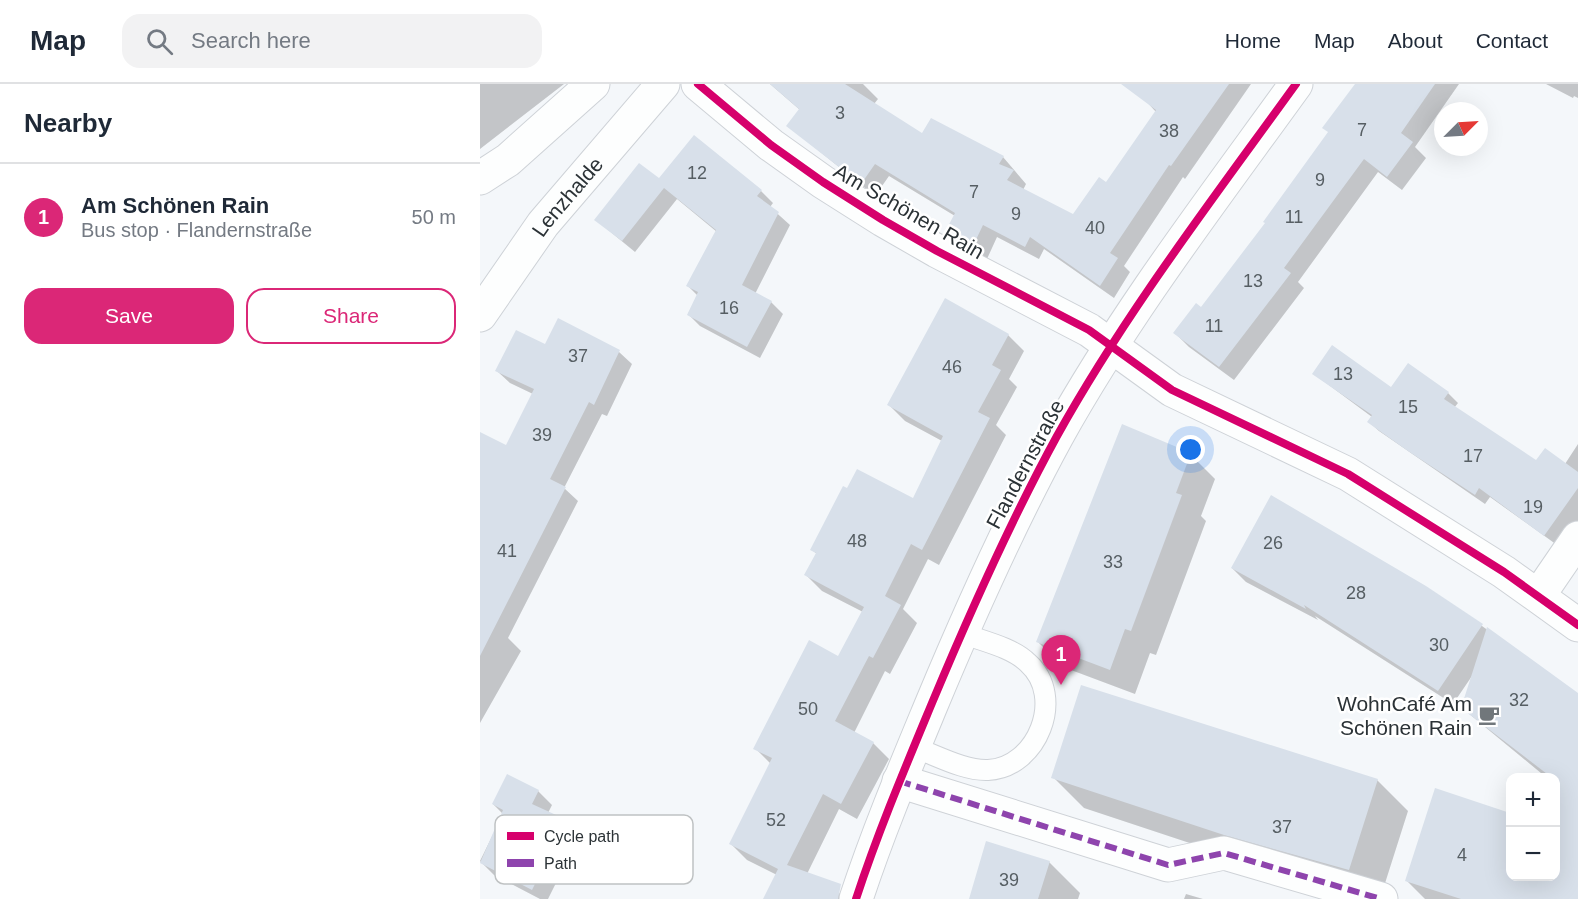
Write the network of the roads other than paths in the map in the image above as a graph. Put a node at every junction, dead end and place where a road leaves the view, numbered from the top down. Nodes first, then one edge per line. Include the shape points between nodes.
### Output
1 (593, 84) edge
2 (663, 84) edge
3 (698, 84) edge
4 (1296, 84) edge
5 (480, 178) edge
6 (480, 315) edge
7 (1112, 347) junction
8 (1578, 538) edge
9 (1539, 595) junction
10 (1578, 625) edge
11 (961, 633) junction
12 (913, 747) junction
13 (899, 781) junction
14 (1372, 896) edge
15 (856, 899) edge

1 - 5 street via 508,160
2 - 6 street, Lenzhalde via 549,216
3 - 7 street, Am Schönen Rain via 823,183 937,251 1067,318
4 - 7 street, Flandernstraße
7 - 9 street, Am Schönen Rain via 1172,390 1348,474
7 - 11 street, Flandernstraße via 1058,435
8 - 9 street
9 - 10 street, Am Schönen Rain
11 - 12 street, Flandernstraße
11 - 12 lane via 1019,656 1035,671 1045,704 1041,729 1023,756 993,769 974,769
12 - 13 street, Flandernstraße
13 - 14 street via 1168,865 1224,853
13 - 15 street, Flandernstraße

